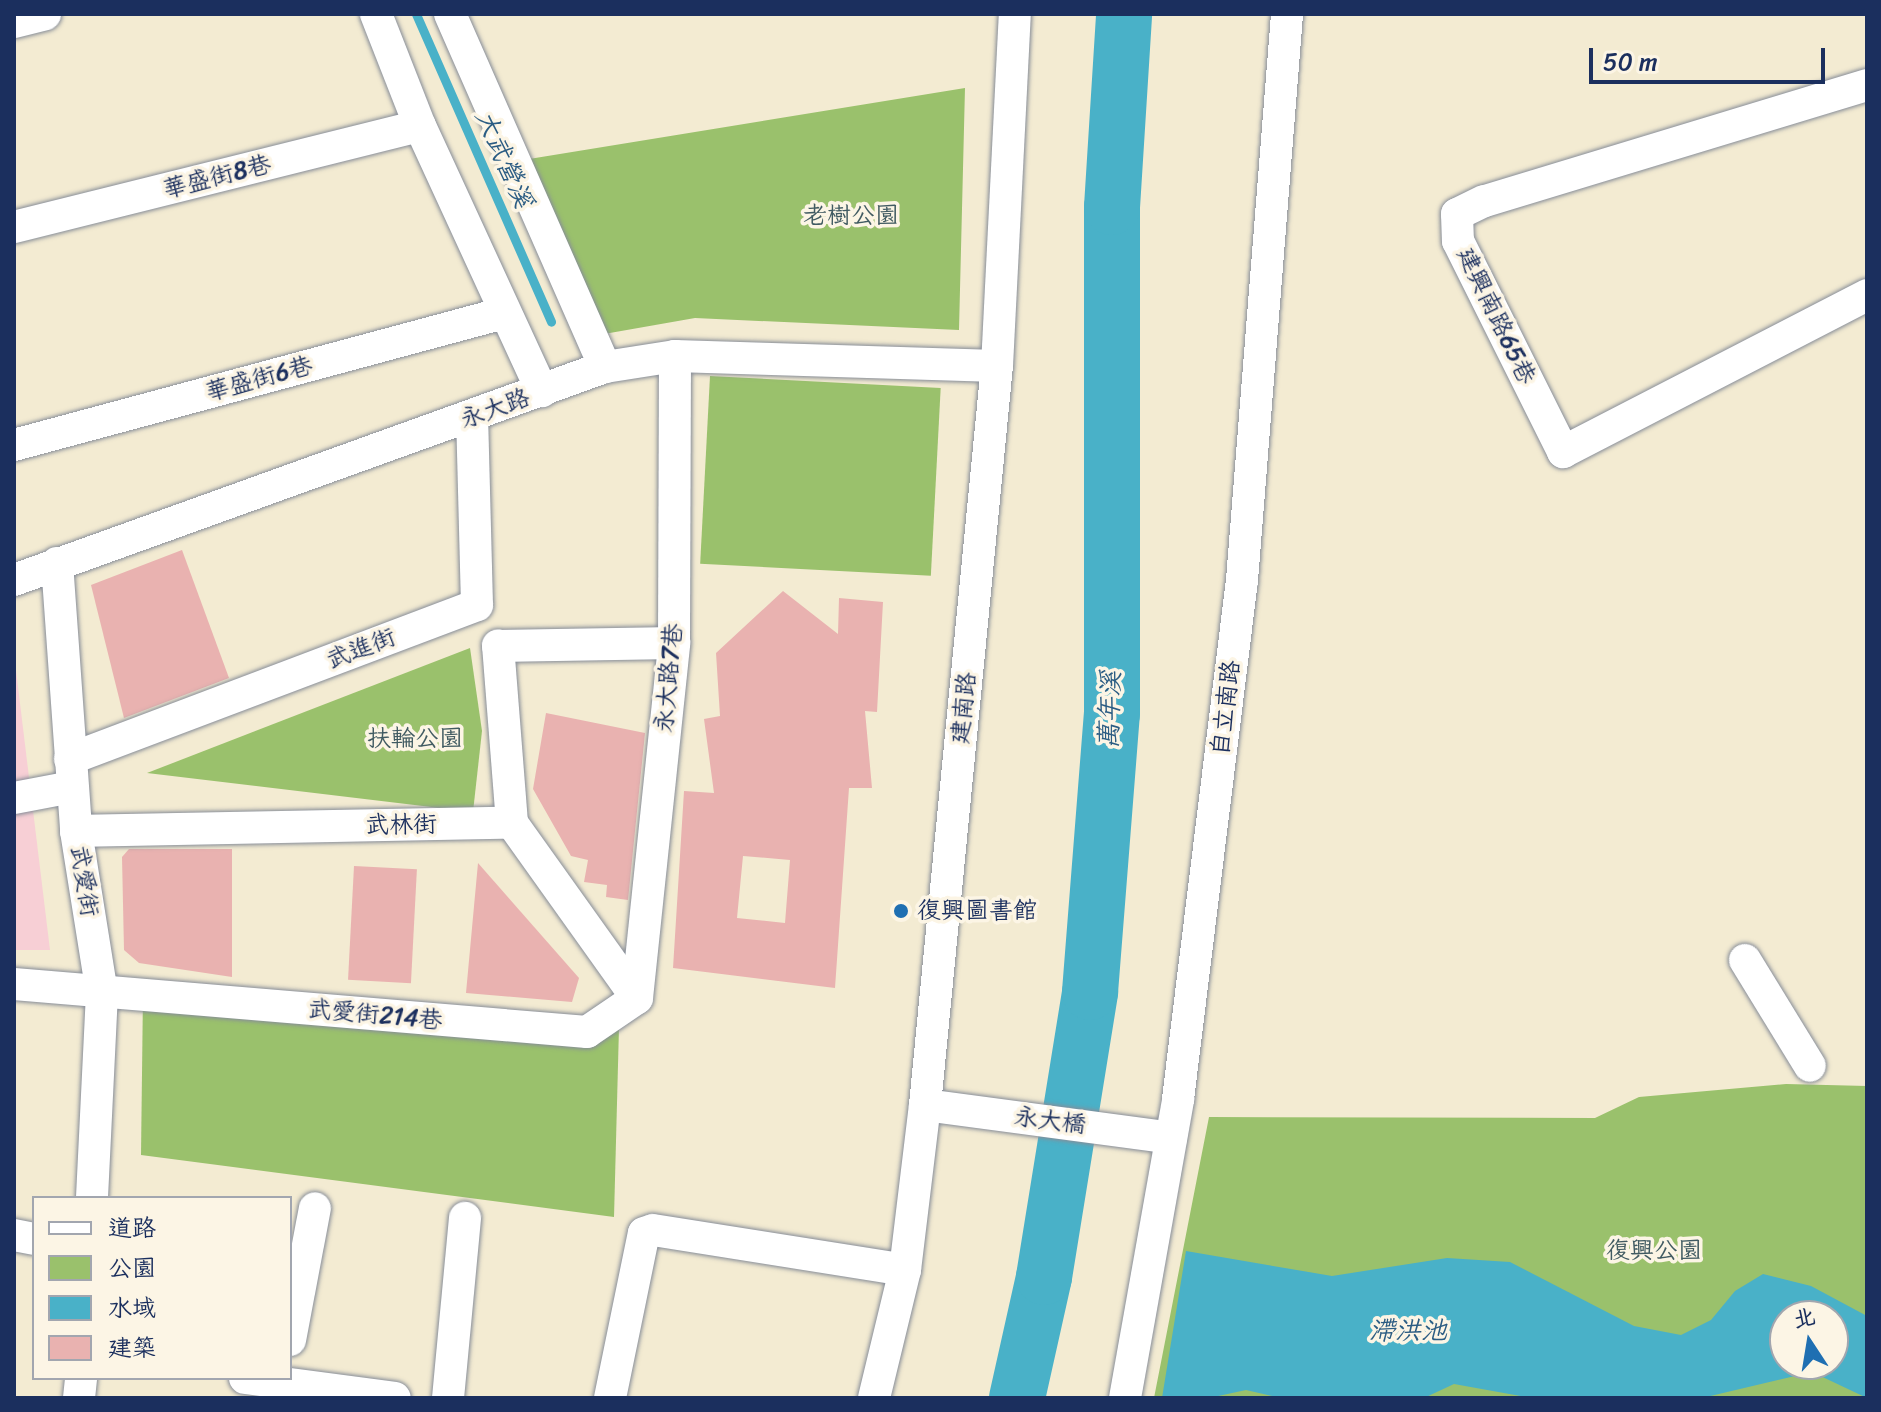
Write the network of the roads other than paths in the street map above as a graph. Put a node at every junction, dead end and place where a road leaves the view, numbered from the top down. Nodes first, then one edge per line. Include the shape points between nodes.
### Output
1 (45, 14) edge
2 (376, 14) edge
3 (450, 14) edge
4 (1015, 14) edge
5 (1287, 14) edge
6 (14, 22) edge
7 (1867, 85) edge
8 (420, 126) junction
9 (14, 227) edge
10 (1867, 295) edge
11 (504, 313) junction
12 (675, 356) junction
13 (997, 366) junction
14 (605, 367) junction
15 (542, 391) junction
16 (472, 418) junction
17 (14, 445) edge
18 (57, 563) junction
19 (14, 580) edge
20 (477, 605) junction
21 (674, 643) junction
22 (498, 646) junction
23 (71, 773) junction
24 (14, 798) edge
25 (512, 823) junction
26 (76, 831) junction
27 (1745, 960) dead end
28 (14, 984) edge
29 (102, 993) junction
30 (637, 998) junction
31 (1810, 1066) dead end
32 (926, 1106) junction
33 (1171, 1138) junction
34 (92, 1196) edge
35 (315, 1208) dead end
36 (465, 1218) dead end
37 (905, 1270) junction
38 (292, 1329) edge
39 (282, 1380) edge
40 (395, 1398) edge
41 (448, 1398) edge
42 (610, 1398) edge
43 (874, 1398) edge
44 (1125, 1398) edge

1 - 6 street
2 - 8 street
3 - 14 street
4 - 13 street, 建南路
5 - 33 street, 自立南路 via 1242,580
7 - 10 street, 建興南路65巷 via 1484,201 1457,214 1458,241 1563,452
8 - 9 street, 華盛街8巷
8 - 11 street
11 - 15 street
11 - 17 street, 華盛街6巷
12 - 13 street, 永大路
12 - 14 street, 永大路
12 - 21 street, 永大路7巷
13 - 32 street, 建南路
14 - 15 street, 永大路
15 - 16 street, 永大路
16 - 18 street, 永大路
16 - 20 street
18 - 19 street, 永大路
18 - 23 street, 武愛街
20 - 22 street
20 - 23 street, 武進街
21 - 22 street
21 - 30 street, 永大路7巷
22 - 25 street
23 - 24 street, 武進街
23 - 26 street, 武愛街
25 - 26 street, 武林街
25 - 30 street
26 - 29 street, 武愛街
27 - 31 street
28 - 29 street, 武愛街214巷
29 - 30 street, 武愛街214巷 via 587,1032
29 - 34 street, 武愛街
32 - 33 street, 永大橋
32 - 37 street, 建南路
33 - 44 street, 自立南路
35 - 38 street
36 - 41 street
37 - 42 street via 653,1230 644,1233
37 - 43 street, 建南路
39 - 40 street

